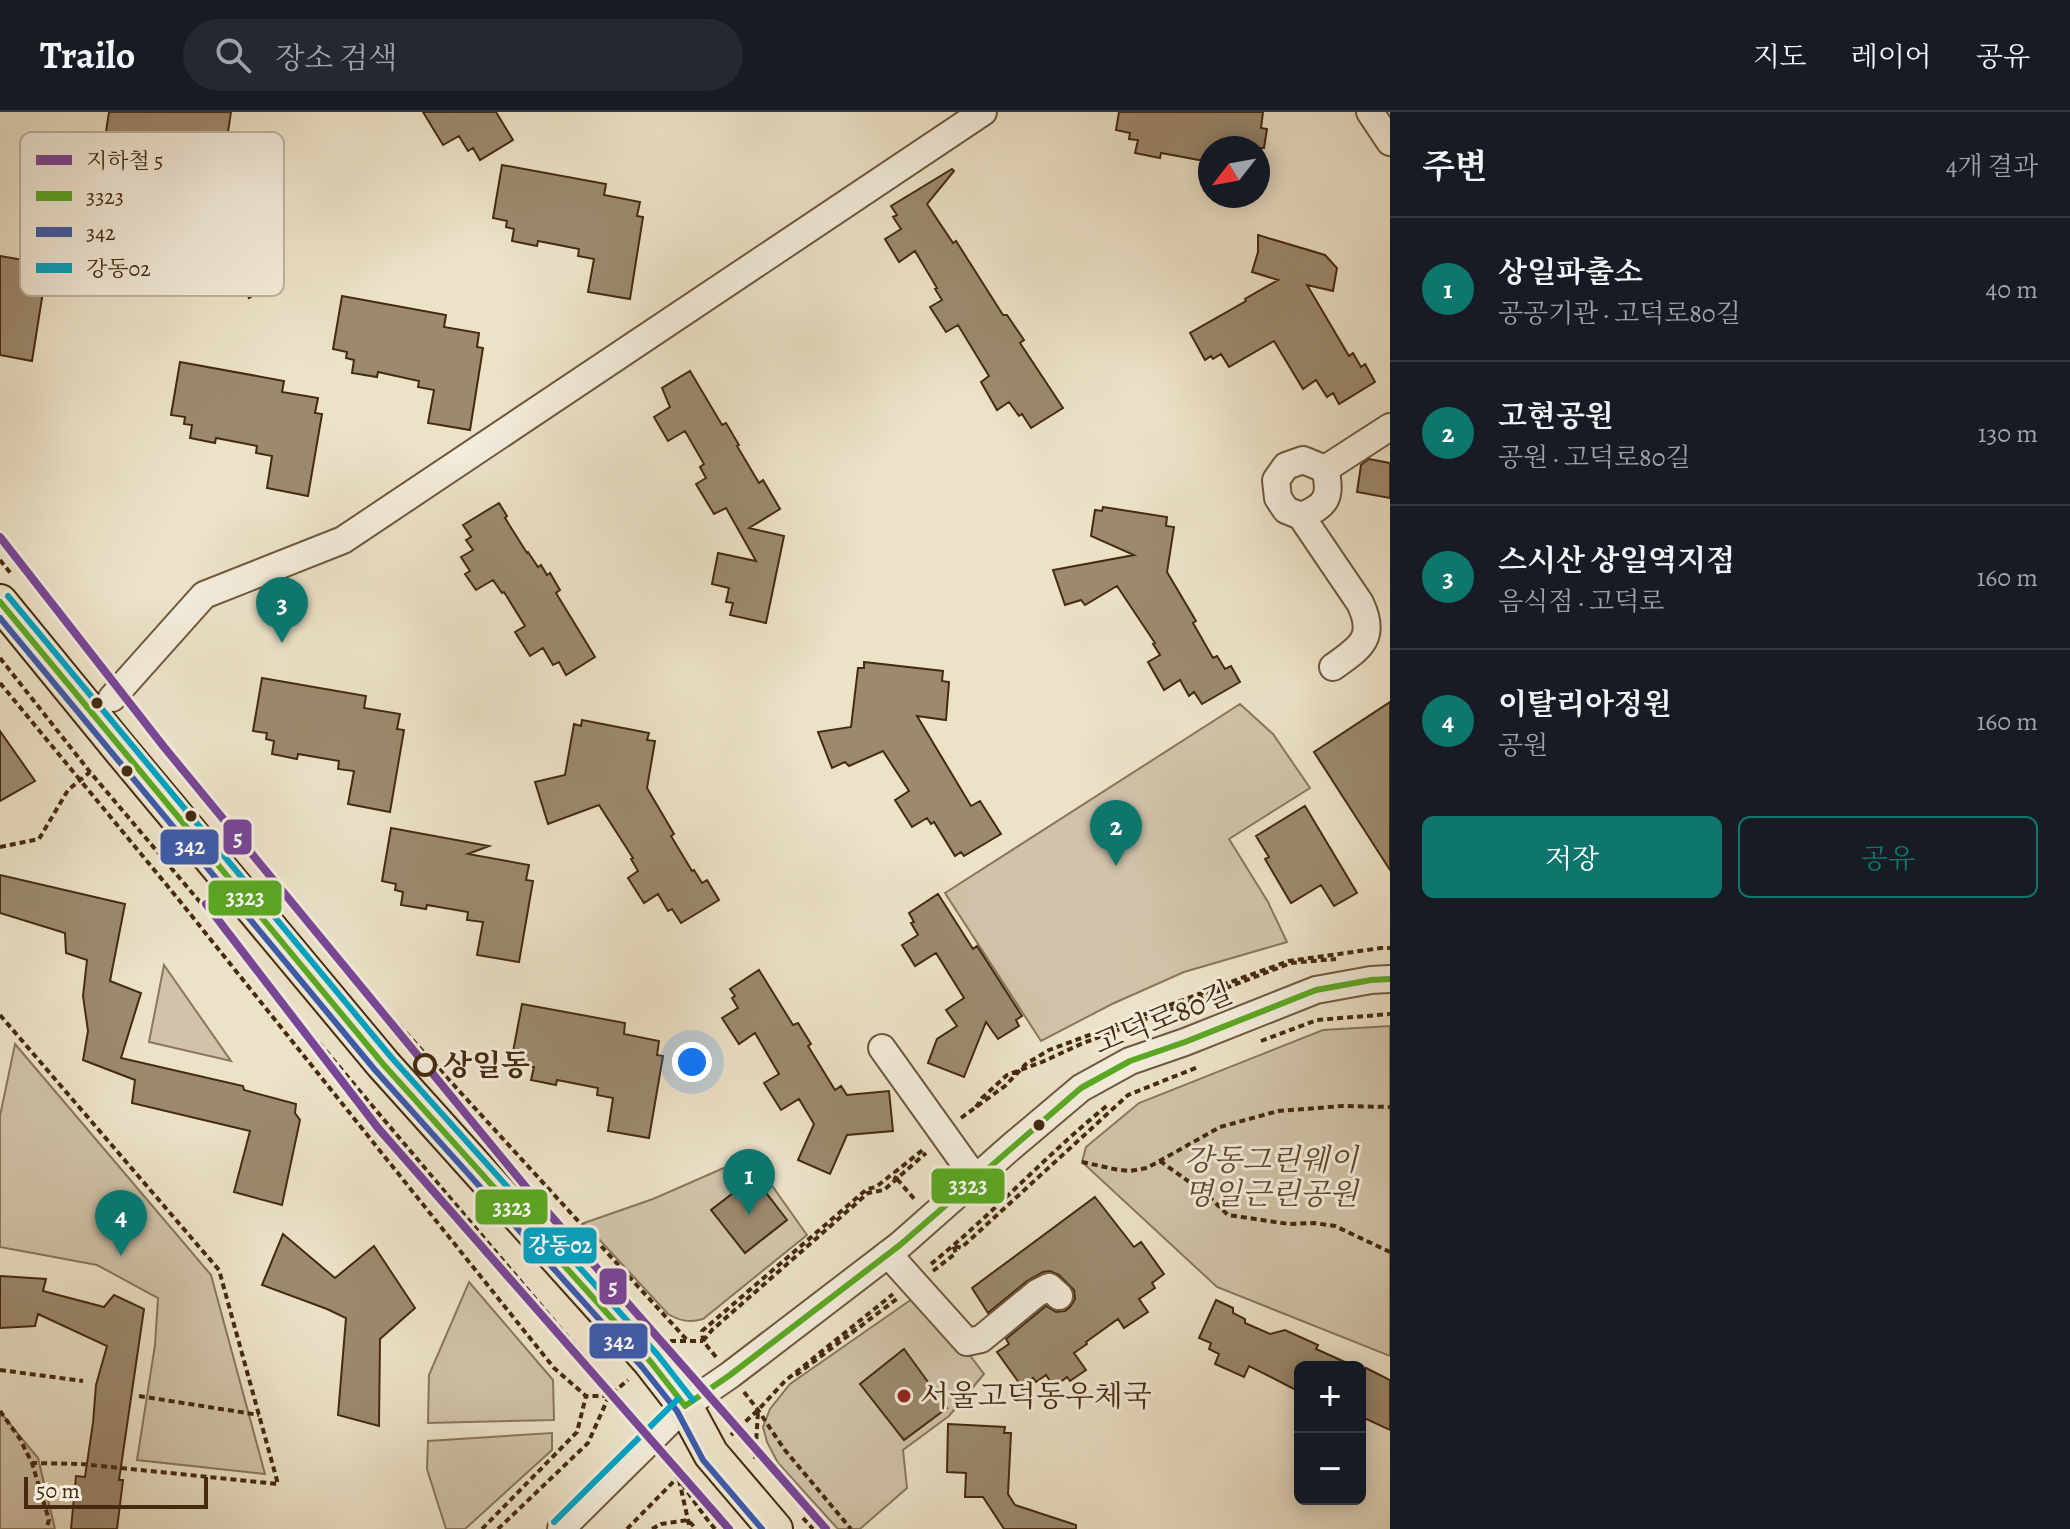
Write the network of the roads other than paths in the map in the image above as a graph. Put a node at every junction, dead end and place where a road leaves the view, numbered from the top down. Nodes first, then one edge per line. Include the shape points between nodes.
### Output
1 (983, 112) edge
2 (1370, 112) edge
3 (1390, 142) edge
4 (1390, 427) edge
5 (1325, 469) junction
6 (1301, 516) junction
7 (0, 602) edge
8 (1333, 667) dead end
9 (112, 698) dead end
10 (1390, 979) edge
11 (882, 1048) dead end
12 (975, 1178) junction
13 (888, 1254) junction
14 (1059, 1296) dead end
15 (685, 1406) junction
16 (561, 1529) edge
17 (775, 1529) edge

1 - 9 street via 343,540 204,595
2 - 3 street
4 - 5 street
5 - 6 street via 1326,498 1318,509
5 - 6 street via 1303,460 1286,466 1276,480 1286,510
6 - 8 street via 1368,619 1368,632 1358,649
7 - 15 main road via 383,1064
10 - 12 street, 고덕로80길 via 1316,990 1130,1061 1081,1088
11 - 12 street
12 - 13 street, 고덕로80길
13 - 14 street via 967,1342 981,1339 1037,1293 1049,1287
13 - 15 street, 고덕로80길
15 - 16 street, 고덕로80길
15 - 17 main road via 711,1454

